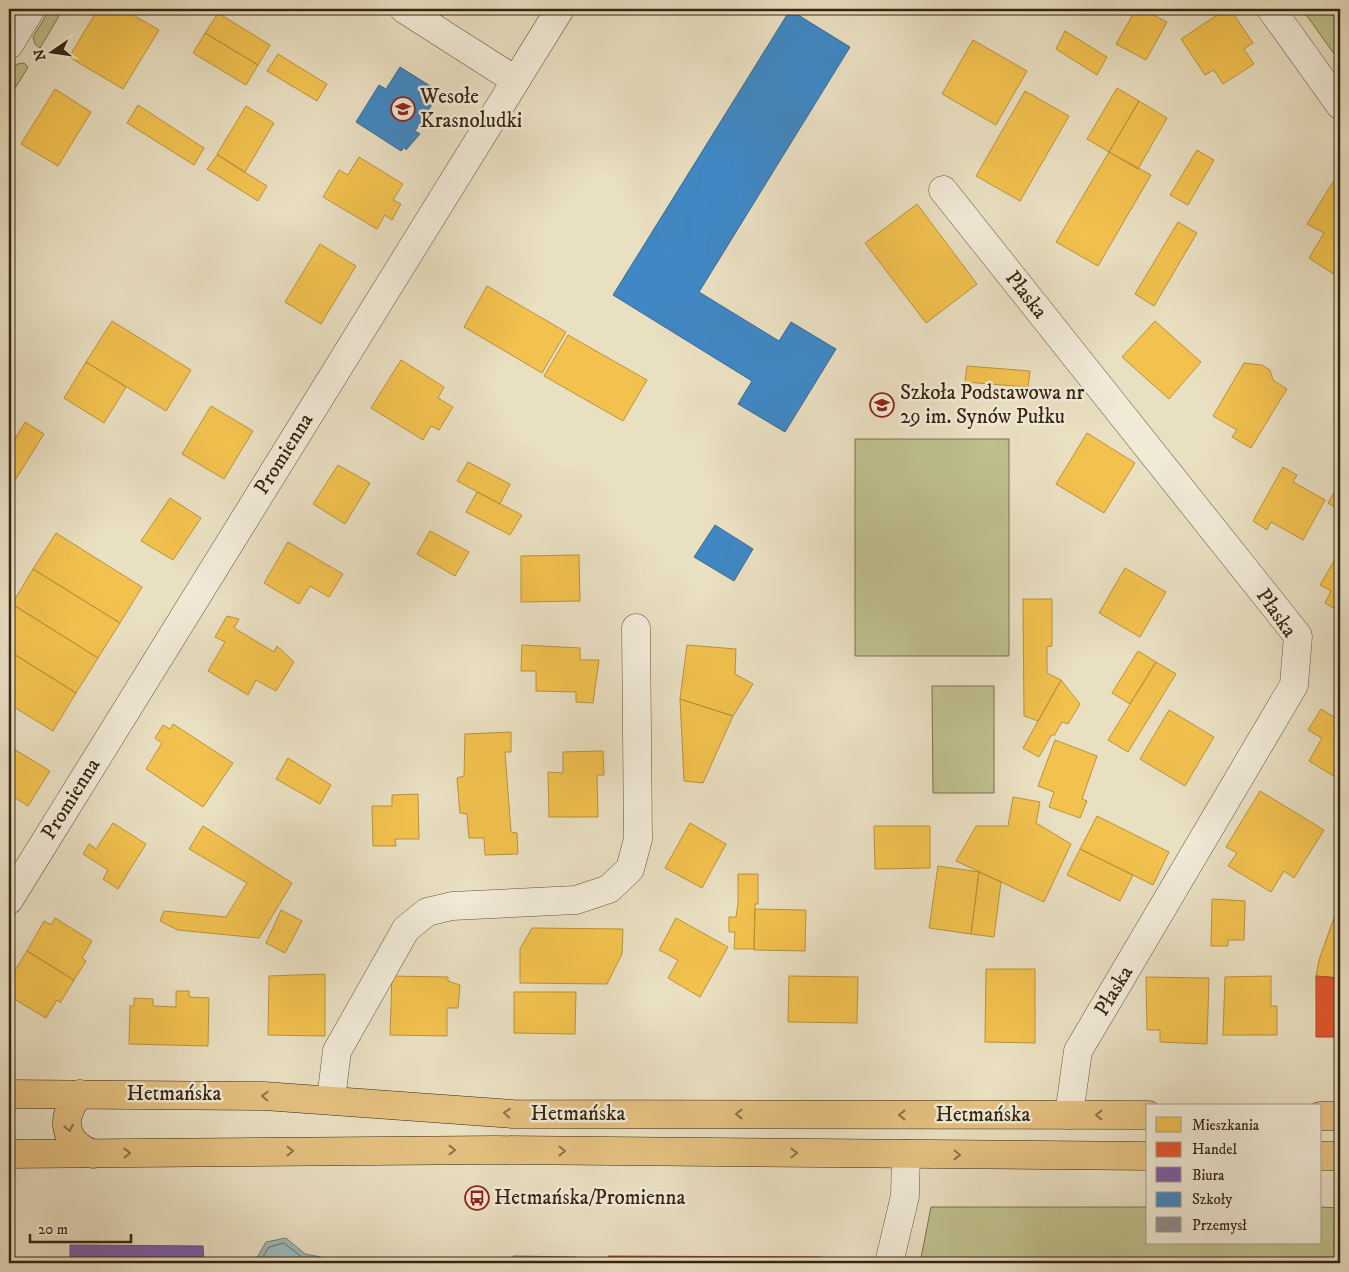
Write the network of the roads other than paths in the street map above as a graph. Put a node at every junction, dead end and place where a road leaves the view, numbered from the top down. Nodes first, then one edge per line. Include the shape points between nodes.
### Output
1 (31, 9) edge
2 (404, 9) edge
3 (560, 9) edge
4 (1271, 9) edge
5 (9, 45) edge
6 (515, 80) junction
7 (1340, 104) edge
8 (943, 190) dead end
9 (636, 628) dead end
10 (9, 900) edge
11 (9, 1094) edge
12 (80, 1094) junction
13 (331, 1099) junction
14 (1069, 1115) junction
15 (1146, 1115) edge
16 (1322, 1116) edge
17 (1340, 1116) edge
18 (9, 1154) edge
19 (92, 1154) junction
20 (906, 1154) junction
21 (1146, 1156) edge
22 (1322, 1156) edge
23 (1340, 1156) edge
24 (889, 1263) edge

1 - 5 street
2 - 6 street
3 - 6 street, Promienna
4 - 7 street
6 - 10 street, Promienna
8 - 14 street, Płaska via 1298,636 1294,685 1078,1051
9 - 13 street via 638,839 630,869 609,889 576,900 452,906 427,912 406,929 337,1051
11 - 12 main road, Hetmańska
13 -> 12 main road, Hetmańska
12 -> 19 main road via 66,1123 74,1143
14 -> 13 main road, Hetmańska via 513,1114
15 -> 14 main road, Hetmańska
16 - 17 main road
18 - 19 main road, Hetmańska
19 -> 20 main road, Hetmańska via 496,1150
20 -> 21 main road, Hetmańska
20 - 24 street via 905,1196
22 - 23 main road

